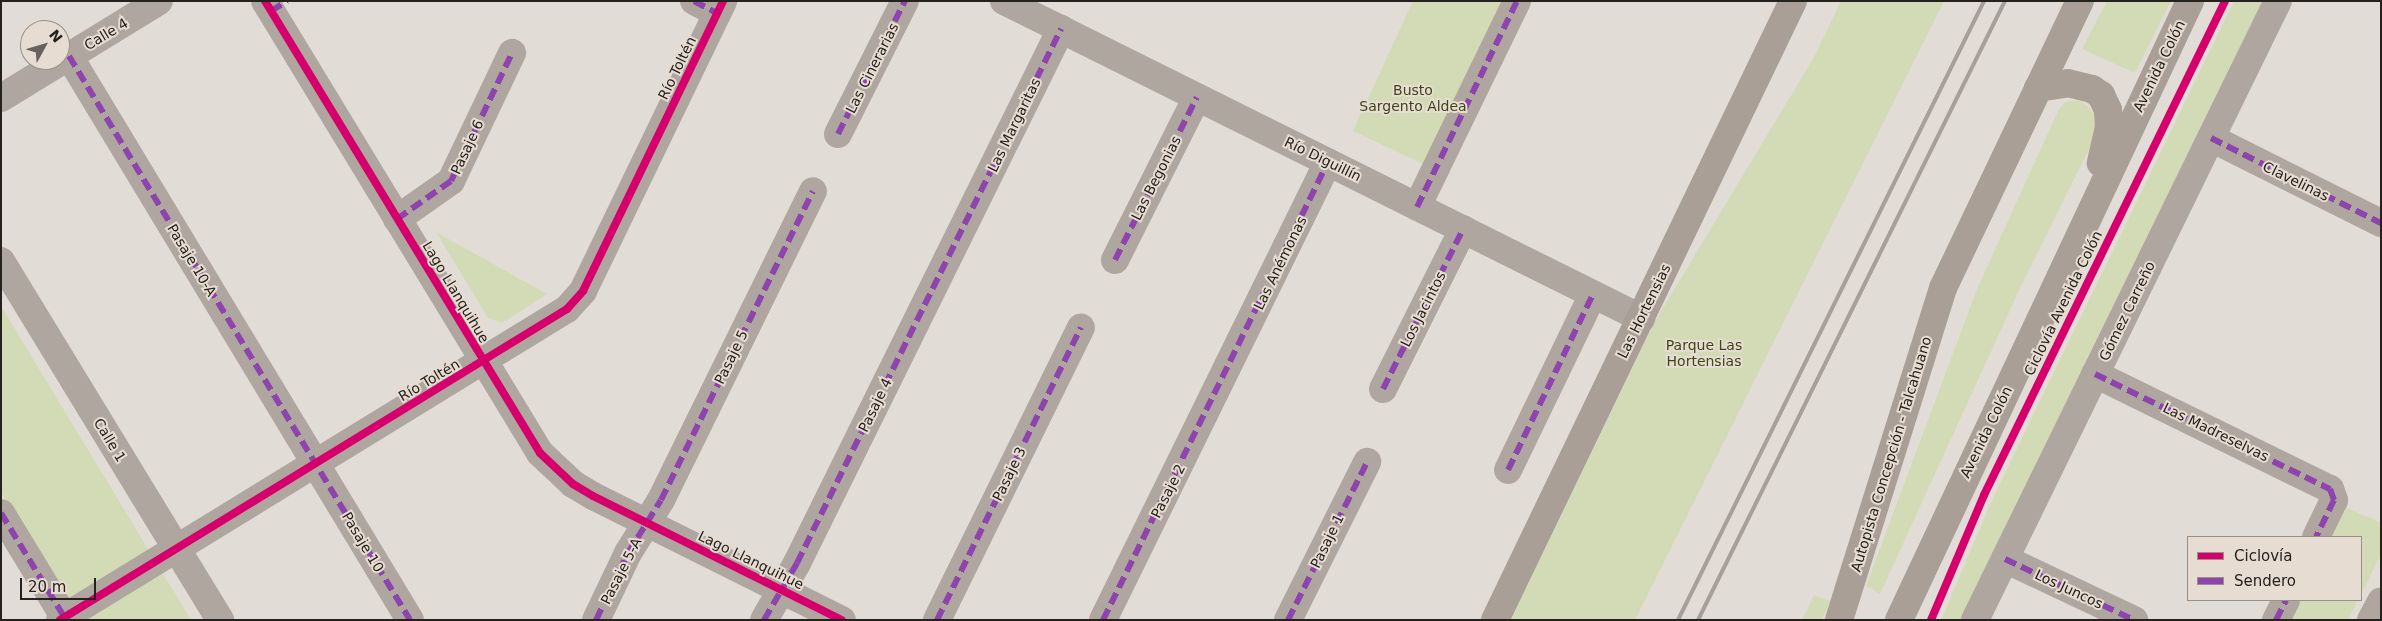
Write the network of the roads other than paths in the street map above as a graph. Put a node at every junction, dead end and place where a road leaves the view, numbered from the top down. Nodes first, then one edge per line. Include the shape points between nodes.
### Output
1 (159, 1) edge
2 (905, 1) edge
3 (1004, 1) edge
4 (1517, 1) edge
5 (1793, 1) edge
6 (2080, 1) edge
7 (2190, 1) edge
8 (2278, 1) edge
9 (274, 4) edge
10 (712, 5) edge
11 (1061, 30) junction
12 (512, 53) dead end
13 (70, 55) edge
14 (70, 58) edge
15 (46, 70) edge
16 (2038, 88) junction
17 (1197, 97) junction
18 (1, 98) edge
19 (838, 134) dead end
20 (2211, 138) junction
21 (1328, 162) junction
22 (813, 191) dead end
23 (1417, 207) junction
24 (2090, 208) junction
25 (397, 219) junction
26 (967, 220) joint
27 (2381, 223) edge
28 (1463, 229) junction
29 (1115, 260) dead end
30 (1, 261) edge
31 (1593, 294) junction
32 (1641, 318) junction
33 (1081, 327) dead end
34 (484, 362) junction
35 (1232, 363) joint
36 (2095, 374) junction
37 (1383, 389) dead end
38 (1367, 462) dead end
39 (316, 464) junction
40 (1508, 470) dead end
41 (1, 513) edge
42 (647, 523) junction
43 (2316, 536) edge
44 (176, 549) junction
45 (2005, 559) junction
46 (782, 590) junction
47 (2286, 601) edge
48 (2381, 601) edge
49 (63, 619) edge
50 (220, 620) edge
51 (410, 620) edge
52 (596, 620) edge
53 (764, 620) edge
54 (842, 620) edge
55 (937, 620) edge
56 (1103, 620) edge
57 (1288, 620) edge
58 (1495, 620) edge
59 (1839, 620) edge
60 (1899, 620) edge
61 (1975, 620) edge
62 (2134, 620) edge
63 (2276, 620) edge
64 (2372, 620) edge

1 - 13 street, Calle 4
2 - 19 street, Las Cinerarias
3 - 11 street, Río Diguillín
4 - 23 street
5 - 32 main road, Las Hortensias
6 - 16 main road
7 - 24 main road, Avenida Colón
8 - 20 street, Gómez Carreño
9 - 25 street, Lago Llanquihue
10 - 34 street, Río Toltén via 582,291 567,309
11 - 17 street, Río Diguillín
11 - 26 street, Las Margaritas
12 - 25 street, Pasaje 6 via 451,181
14 - 39 street, Pasaje 10-A
15 - 18 street, Calle 4
16 - 24 main road via 2068,84 2092,89 2101,95 2108,110 2109,127
16 - 59 main road, Autopista Concepción - Talcahuano via 1943,288
17 - 21 street, Río Diguillín
17 - 29 street, Las Begonias
20 - 27 street, Clavelinas
20 - 36 street, Gómez Carreño
21 - 23 street, Río Diguillín
21 - 35 street, Las Anémonas
22 - 42 street, Pasaje 5
23 - 28 street, Río Diguillín
24 - 60 main road, Avenida Colón
25 - 34 street, Lago Llanquihue
26 - 46 street, Pasaje 4
28 - 31 street, Río Diguillín
28 - 37 street, Los Jacintos
30 - 44 street, Calle 1
31 - 32 street, Río Diguillín
31 - 40 street
32 - 58 main road, Las Hortensias
33 - 55 street, Pasaje 3
34 - 39 street, Río Toltén
34 - 42 street, Lago Llanquihue via 527,434 556,470 593,496
35 - 56 street, Pasaje 2
36 - 43 street, Las Madreselvas via 2326,486 2334,494 2334,500
36 - 45 street, Gómez Carreño
38 - 57 street, Pasaje 1
39 - 44 street, Río Toltén
39 - 51 street, Pasaje 10
41 - 49 street
42 - 46 street, Lago Llanquihue
42 - 52 street, Pasaje 5-A via 628,553
44 - 49 street, Río Toltén
44 - 50 street, Calle 1
45 - 61 street, Gómez Carreño
45 - 62 street, Los Juncos
46 - 53 street, Pasaje 4
46 - 54 street, Lago Llanquihue
47 - 63 street
48 - 64 street

